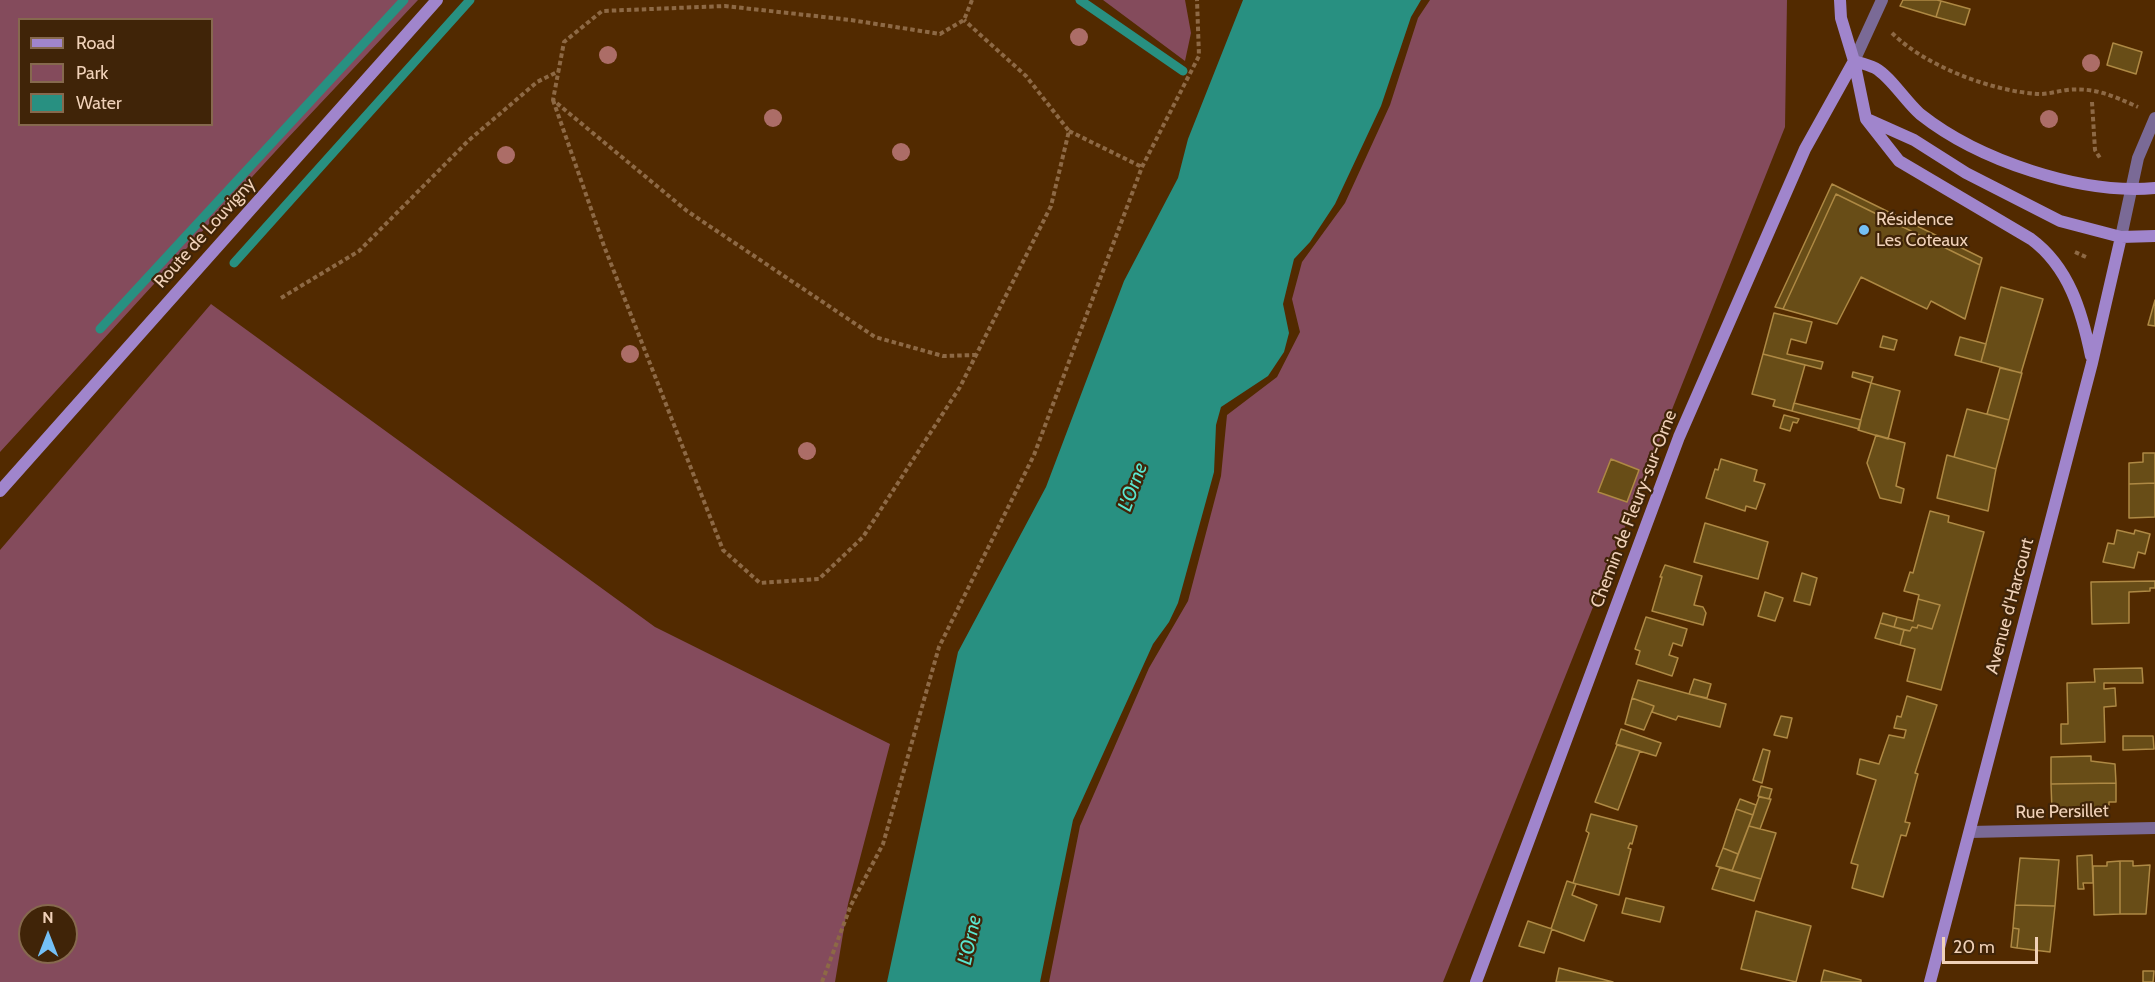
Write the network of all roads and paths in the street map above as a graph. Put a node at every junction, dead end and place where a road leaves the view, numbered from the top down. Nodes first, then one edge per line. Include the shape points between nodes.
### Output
1 (437, 0) edge
2 (972, 0) edge
3 (1197, 0) edge
4 (1840, 0) edge
5 (1882, 0) edge
6 (964, 20) junction
7 (1892, 33) dead end
8 (1854, 61) junction
9 (559, 71) junction
10 (553, 100) junction
11 (2092, 102) dead end
12 (2151, 115) edge
13 (1866, 119) junction
14 (1069, 131) junction
15 (2100, 158) dead end
16 (1142, 166) junction
17 (2155, 189) edge
18 (2131, 191) junction
19 (2155, 236) edge
20 (2121, 237) junction
21 (281, 298) dead end
22 (976, 355) junction
23 (2092, 363) junction
24 (0, 491) edge
25 (2155, 828) edge
26 (1970, 832) junction
27 (822, 982) edge
28 (1476, 982) edge
29 (1929, 982) edge

1 - 24 main road, Route de Louvigny
2 - 6 path
3 - 16 path via 1199,56
4 - 8 main road via 1841,18
5 - 8 street
6 - 9 path via 940,34 725,6 602,11 564,42
6 - 14 path via 1026,76
7 - 12 path via 1910,50 1953,72 2016,91 2105,91
8 - 13 main road
8 - 18 main road via 1877,69 1920,113 1990,154 2067,182
8 - 28 main road, Chemin de Fleury-sur-Orne via 1805,149 1678,437
9 - 10 path
9 - 21 path via 537,82 468,141 359,251
10 - 22 path via 687,211 875,338 943,356
10 - 22 path via 604,246 723,550 760,583 819,579 863,537 960,387
11 - 15 path
12 - 18 street
13 - 20 main road via 1914,140 2040,213 2078,228
13 - 23 main road via 1899,161 2031,239 2052,259 2079,307
14 - 16 path
14 - 22 path via 1051,206
16 - 27 path via 1034,455 939,646 883,844 851,905
17 - 18 main road
18 - 20 street
19 - 20 main road
20 - 23 main road, Avenue d'Harcourt
23 - 26 main road, Avenue d'Harcourt
25 - 26 street, Rue Persillet
26 - 29 main road, Avenue d'Harcourt

